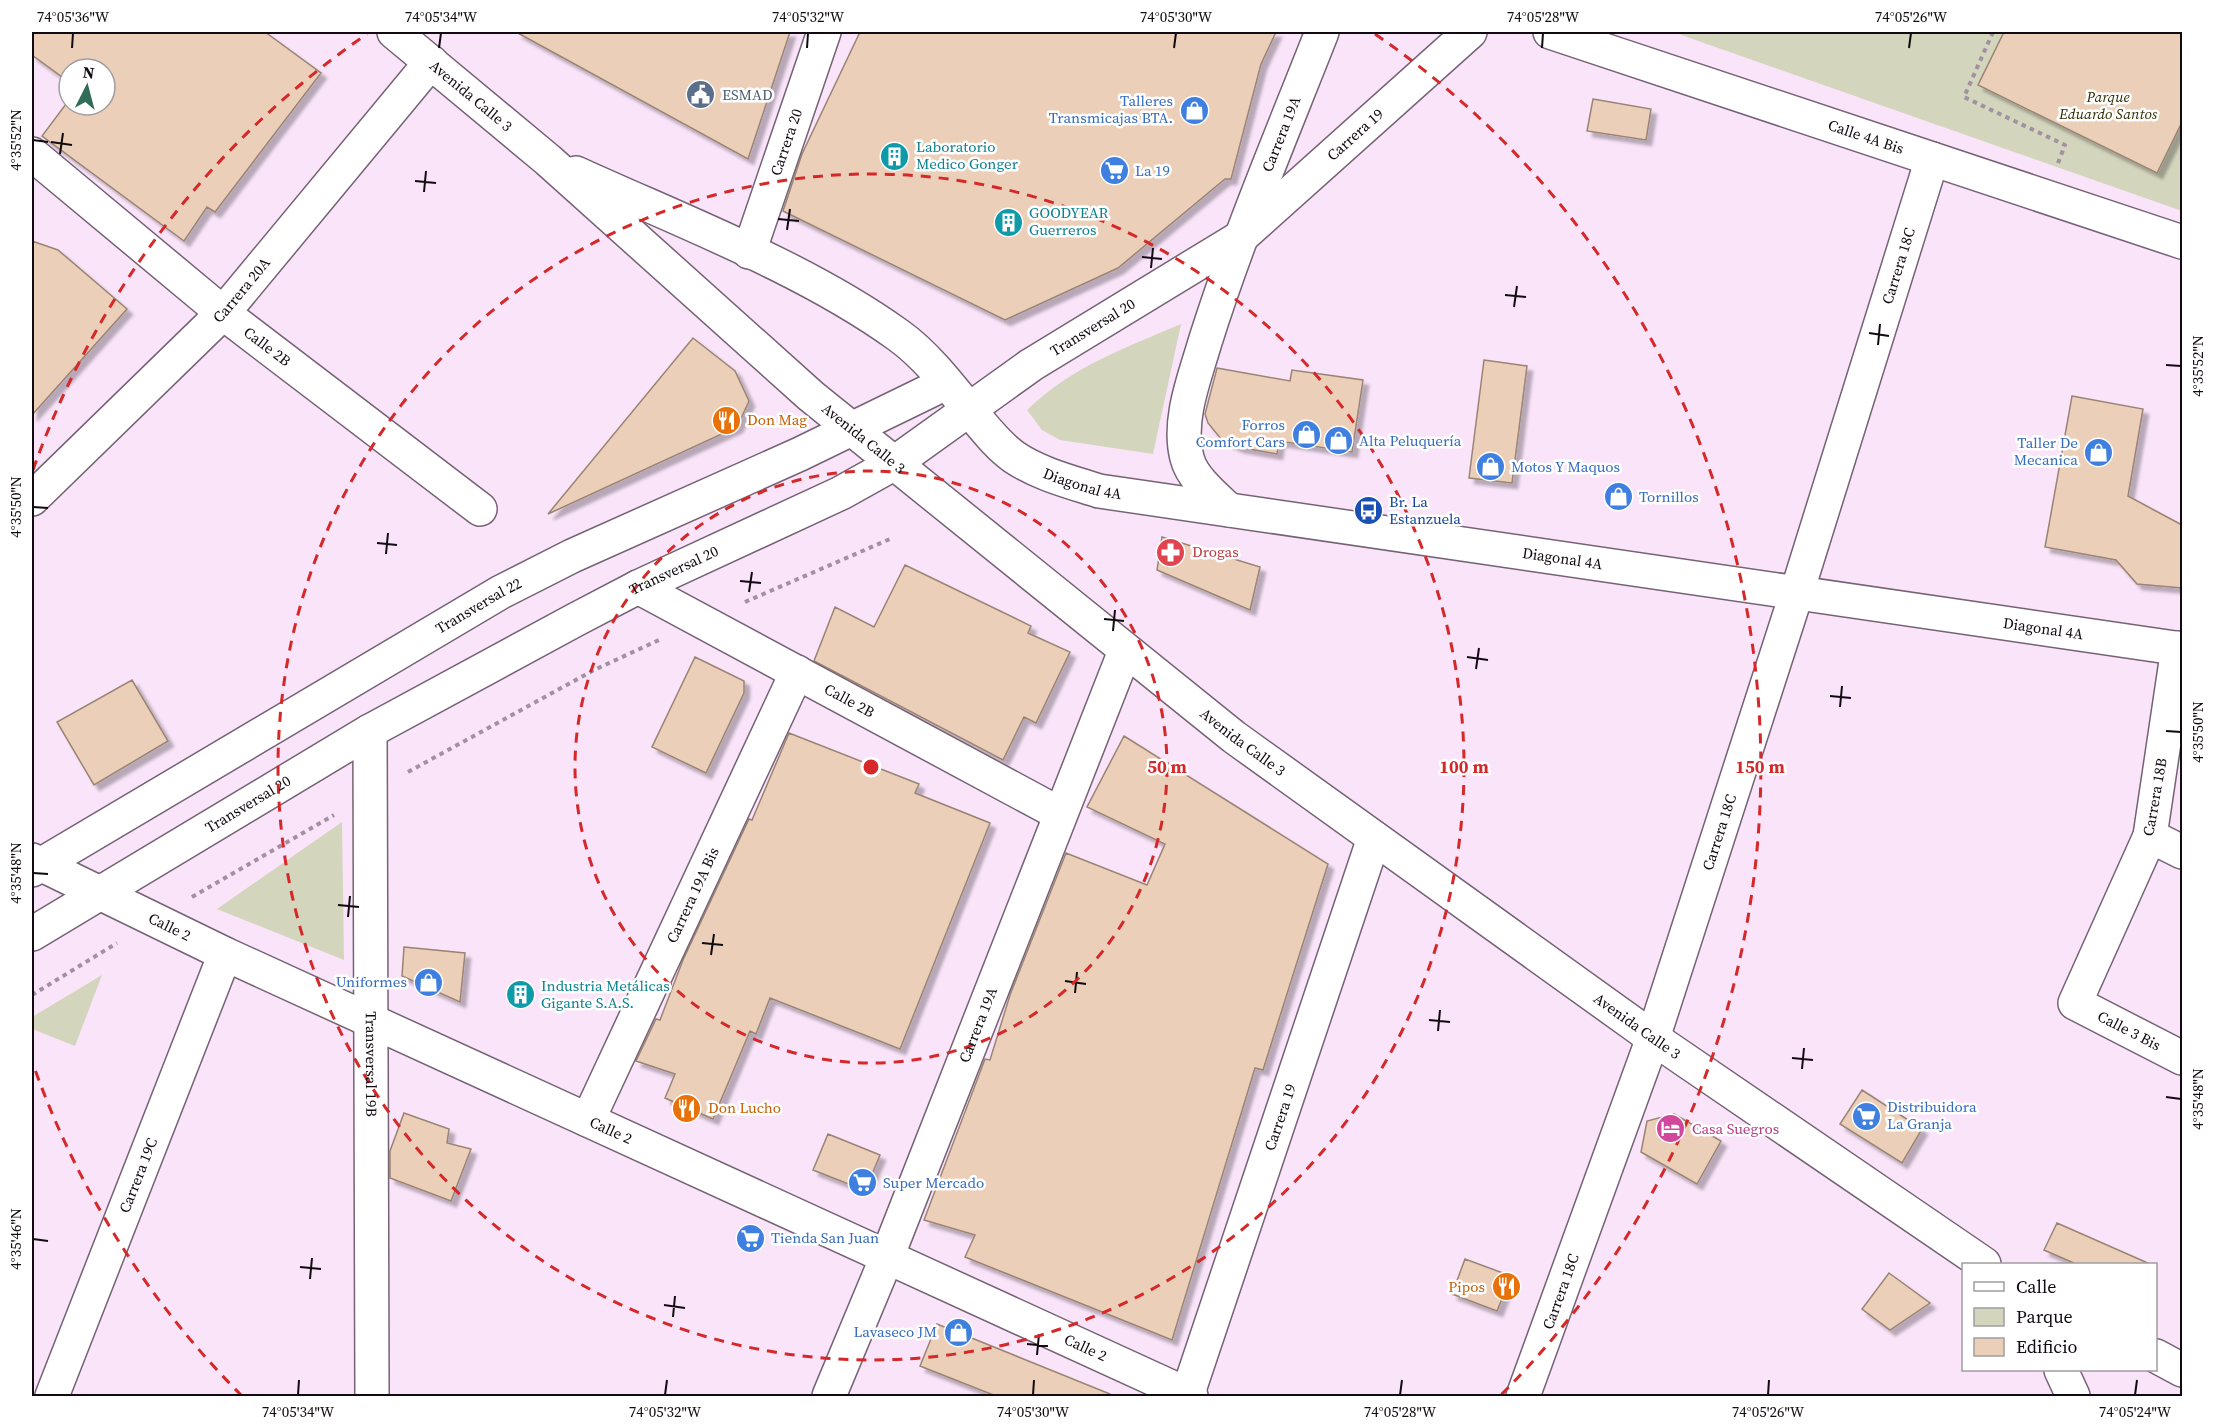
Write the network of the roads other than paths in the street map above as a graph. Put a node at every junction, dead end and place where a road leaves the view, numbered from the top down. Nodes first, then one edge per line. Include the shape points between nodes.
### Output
1 (394, 32) edge
2 (824, 32) edge
3 (1322, 32) edge
4 (1470, 32) edge
5 (1550, 32) edge
6 (431, 62) junction
7 (32, 154) edge
8 (1932, 159) junction
9 (548, 160) junction
10 (1241, 237) junction
11 (2182, 242) edge
12 (749, 252) junction
13 (223, 313) junction
14 (946, 383) junction
15 (969, 409) junction
16 (850, 429) junction
17 (893, 464) junction
18 (32, 499) edge
19 (480, 509) dead end
20 (1229, 510) junction
21 (638, 587) junction
22 (1797, 592) junction
23 (2180, 648) edge
24 (1125, 651) junction
25 (797, 672) junction
26 (370, 731) junction
27 (1060, 814) junction
28 (2150, 836) junction
29 (1374, 838) junction
30 (2182, 852) edge
31 (34, 865) edge
32 (99, 893) junction
33 (32, 934) edge
34 (225, 954) junction
35 (2075, 1003) joint
36 (372, 1021) junction
37 (1653, 1038) junction
38 (2182, 1058) edge
39 (588, 1120) junction
40 (887, 1257) junction
41 (1983, 1263) edge
42 (2157, 1357) edge
43 (2182, 1370) edge
44 (2061, 1371) edge
45 (52, 1396) edge
46 (372, 1396) edge
47 (829, 1396) edge
48 (1189, 1396) edge
49 (1523, 1396) edge
50 (2073, 1396) edge

1 - 6 street, Avenida Calle 3
2 - 12 street, Carrera 20
3 - 10 street, Carrera 19A
4 - 10 street, Carrera 19
5 - 8 street, Calle 4A Bis
6 - 9 street, Avenida Calle 3
6 - 13 street, Carrera 20A
7 - 13 street, Calle 2B
8 - 11 street, Calle 4A Bis
8 - 22 street, Carrera 18C
9 - 12 street, Avenida Calle 3
9 - 16 street, Avenida Calle 3
10 - 15 street, Transversal 20 via 1031,364
10 - 20 street, Carrera 19A via 1191,389 1184,435 1187,459 1198,478
12 - 14 street, Avenida Calle 3 via 863,312 909,344
13 - 18 street, Carrera 20A
13 - 19 street, Calle 2B
14 - 15 street, Avenida Calle 3
14 - 16 street, Transversal 22
15 - 17 street, Transversal 20
15 - 20 street, Diagonal 4A via 993,439 1014,457 1065,480 1099,491
16 - 17 street, Avenida Calle 3
16 - 31 street, Transversal 22 via 501,592
17 - 21 street, Transversal 20 via 801,512
17 - 24 street, Avenida Calle 3
20 - 22 street, Diagonal 4A
21 - 25 street, Calle 2B
21 - 26 street, Transversal 20
22 - 23 street, Diagonal 4A
22 - 37 street, Carrera 18C
23 - 28 street, Carrera 18B
24 - 27 street, Carrera 19A
24 - 29 street, Avenida Calle 3 via 1234,737
25 - 27 street, Calle 2B
25 - 39 street, Carrera 19A Bis
26 - 32 street, Transversal 20
26 - 36 street, Transversal 19B
27 - 40 street, Carrera 19A
28 - 30 street
28 - 35 street, Carrera 18B
29 - 37 street, Avenida Calle 3
29 - 48 street, Carrera 19
31 - 32 street, Calle 2
32 - 33 street
32 - 34 street, Calle 2
34 - 36 street, Calle 2
34 - 45 street, Carrera 19C
35 - 38 street, Calle 3 Bis
36 - 39 street, Calle 2
36 - 46 street, Transversal 19B
37 - 41 street, Avenida Calle 3
37 - 49 street, Carrera 18C
39 - 40 street, Calle 2
40 - 47 street, Carrera 19A
40 - 48 street, Calle 2
42 - 43 street
44 - 50 street

